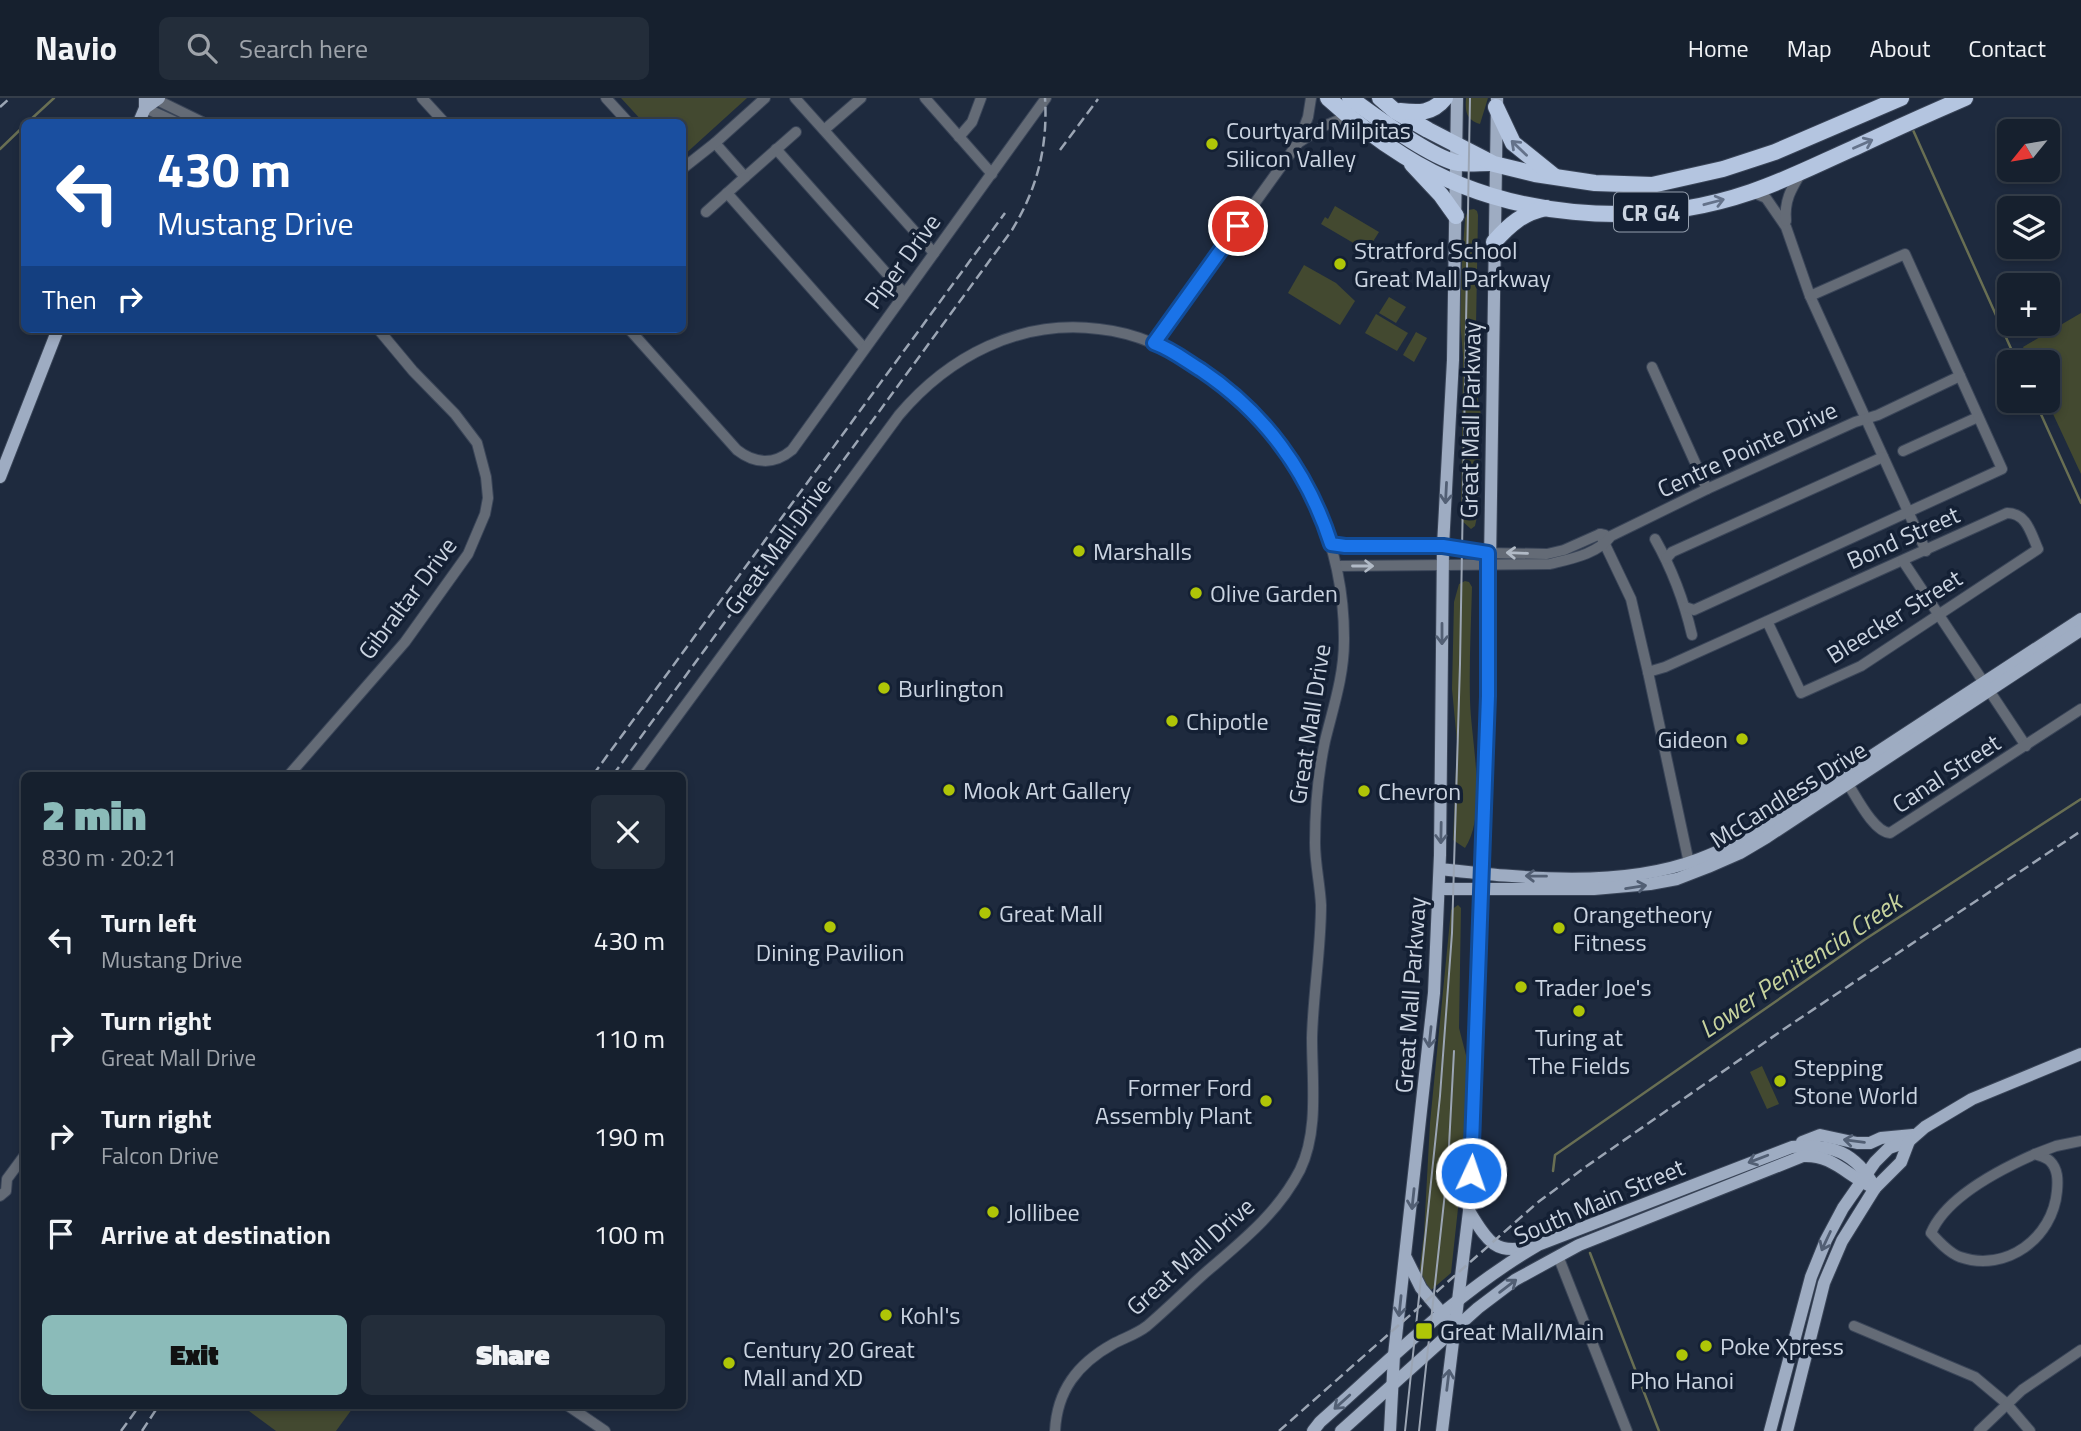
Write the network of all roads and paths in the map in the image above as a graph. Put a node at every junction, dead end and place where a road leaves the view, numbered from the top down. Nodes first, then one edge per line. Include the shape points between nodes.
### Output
1 (422, 98) edge
2 (606, 98) edge
3 (765, 98) edge
4 (795, 98) edge
5 (925, 98) edge
6 (981, 98) edge
7 (1046, 98) edge
8 (1311, 98) edge
9 (1328, 98) edge
10 (1350, 98) edge
11 (1380, 98) edge
12 (1445, 98) edge
13 (1457, 98) edge
14 (1901, 98) edge
15 (1965, 98) edge
16 (857, 99) edge
17 (152, 101) edge
18 (1496, 103) edge
19 (1395, 111) junction
20 (1348, 116) junction
21 (141, 119) edge
22 (173, 119) edge
23 (195, 119) edge
24 (441, 119) edge
25 (625, 119) edge
26 (824, 130) junction
27 (796, 132) dead end
28 (959, 136) junction
29 (1298, 143) junction
30 (715, 144) junction
31 (1456, 144) junction
32 (776, 149) junction
33 (1405, 157) junction
34 (1457, 163) junction
35 (1494, 164) junction
36 (686, 166) edge
37 (1801, 173) junction
38 (992, 174) junction
39 (745, 177) junction
40 (1556, 177) junction
41 (1456, 182) junction
42 (1752, 192) junction
43 (727, 193) junction
44 (1495, 197) junction
45 (1549, 207) junction
46 (706, 212) dead end
47 (1456, 216) junction
48 (1786, 227) junction
49 (1494, 242) junction
50 (934, 253) junction
51 (904, 293) junction
52 (1810, 296) junction
53 (56, 333) edge
54 (381, 333) edge
55 (633, 333) edge
56 (1154, 343) junction
57 (864, 348) junction
58 (1652, 367) dead end
59 (1960, 376) junction
60 (1978, 417) junction
61 (1866, 419) junction
62 (1903, 451) dead end
63 (1883, 457) junction
64 (0, 477) edge
65 (1707, 489) junction
66 (1908, 513) junction
67 (1605, 539) junction
68 (1655, 539) dead end
69 (1331, 544) junction
70 (1443, 546) junction
71 (2038, 549) joint
72 (1926, 551) junction
73 (1488, 559) junction
74 (1666, 559) junction
75 (1903, 561) junction
76 (1442, 565) junction
77 (1337, 566) junction
78 (1685, 607) junction
79 (1939, 615) junction
80 (2081, 619) edge
81 (1767, 621) junction
82 (2081, 630) edge
83 (1692, 635) dead end
84 (1648, 672) junction
85 (1986, 687) junction
86 (2081, 709) edge
87 (2026, 746) junction
88 (292, 772) edge
89 (636, 772) edge
90 (1848, 784) junction
91 (1689, 863) junction
92 (1440, 869) junction
93 (1481, 874) junction
94 (1440, 889) junction
95 (1480, 889) junction
96 (2081, 1054) edge
97 (1913, 1138) junction
98 (2081, 1141) edge
99 (2064, 1146) junction
100 (1792, 1147) junction
101 (2035, 1154) junction
102 (21, 1160) edge
103 (2055, 1169) junction
104 (1863, 1177) junction
105 (4, 1180) edge
106 (1875, 1188) junction
107 (0, 1196) edge
108 (1657, 1198) junction
109 (1469, 1211) junction
110 (1663, 1211) junction
111 (1538, 1245) junction
112 (1558, 1256) junction
113 (1406, 1258) junction
114 (1458, 1299) junction
115 (1442, 1314) junction
116 (1854, 1326) dead end
117 (1455, 1329) junction
118 (1794, 1336) junction
119 (1809, 1339) junction
120 (2081, 1350) edge
121 (1394, 1355) junction
122 (1393, 1384) junction
123 (2006, 1403) junction
124 (573, 1409) edge
125 (605, 1431) edge
126 (1055, 1431) edge
127 (1313, 1431) edge
128 (1340, 1431) edge
129 (1390, 1431) edge
130 (1442, 1431) edge
131 (1627, 1431) edge
132 (1770, 1431) edge
133 (1787, 1431) edge
134 (1979, 1431) edge
135 (2030, 1431) edge

1 - 24 street
2 - 25 street
3 - 30 street
4 - 26 street
5 - 28 street
6 - 28 street via 972,122
7 - 38 street, Piper Drive
8 - 29 street
9 - 20 highway, CR G4
10 - 34 highway
11 - 19 highway, CR G4
12 - 19 highway via 1427,112
13 - 31 main road, Great Mall Parkway
14 - 40 highway, CR G4 via 1723,169 1652,185
37 -> 15 highway, CR G4
16 - 26 street
17 - 21 main road
17 - 22 street
17 - 23 street
18 - 35 main road, Great Mall Parkway
40 -> 18 highway via 1513,143
19 - 31 highway, CR G4
20 - 29 street
20 - 33 highway, CR G4
26 - 50 street
27 - 32 street
28 - 38 street
29 - 56 street
30 - 36 street
30 - 39 street
31 - 34 main road, Great Mall Parkway
31 - 35 highway, CR G4
32 - 39 street
32 - 51 street
33 - 41 highway, CR G4
33 - 47 highway
34 - 35 highway
34 - 41 main road, Great Mall Parkway
35 - 40 highway, CR G4
35 - 44 main road, Great Mall Parkway
37 - 42 highway, CR G4
37 - 48 street, Centre Pointe Drive via 1789,192
38 - 50 street, Piper Drive
39 - 43 street
41 - 44 highway, CR G4
41 - 47 main road, Great Mall Parkway
45 -> 42 highway, CR G4 via 1580,213 1642,213 1699,207
42 - 48 street, Centre Pointe Drive via 1766,198
43 - 46 street
43 - 57 street
44 - 45 highway, CR G4
44 - 49 main road, Great Mall Parkway
45 - 49 highway via 1522,215
47 -> 70 main road, Great Mall Parkway
48 - 52 street, Centre Pointe Drive
49 - 73 main road, Great Mall Parkway
50 - 51 street, Piper Drive
51 - 57 street, Piper Drive
52 - 59 street via 1905,254
52 - 61 street, Centre Pointe Drive
53 - 64 main road
54 - 88 street, Gibraltar Drive via 477,443 486,477 485,514 468,554 405,642
55 - 57 street, Piper Drive via 743,455 766,462 792,450
56 - 69 street, Great Mall Drive via 1210,376 1268,429 1307,487
56 - 89 street, Great Mall Drive via 1088,327 1040,330 986,346 936,376 899,415
58 - 65 street
59 - 60 street
59 - 61 street
60 - 62 street
60 - 66 street via 2002,469
61 - 63 street
61 - 65 street, Centre Pointe Drive
63 - 66 street
63 - 74 street via 1672,552
65 - 67 street, Centre Pointe Drive
66 - 72 street
66 - 78 street via 1694,610
67 - 73 street, Centre Pointe Drive via 1547,554
67 - 84 street via 1631,599
68 - 74 street
69 - 70 street
69 - 77 street, Great Mall Drive
70 - 73 street
70 - 76 main road, Great Mall Parkway
71 - 72 street, Bond Street via 2024,519 2011,513
71 - 79 street, Bleecker Street
72 - 75 street, Bond Street
73 - 76 street, Centre Pointe Drive
73 - 93 main road, Great Mall Parkway
74 - 78 street
75 - 79 street
75 - 81 street, Bond Street
77 -> 76 street, Centre Pointe Drive
76 -> 92 main road, Great Mall Parkway
77 - 126 street, Great Mall Drive via 1344,640 1317,801 1315,857 1321,906 1307,1151 1285,1194 1251,1234 1147,1325 1106,1348 1077,1373 1059,1401
78 - 83 street
79 - 81 street, Bleecker Street via 1861,666 1801,693
79 - 85 street
80 - 85 main road, McCandless Drive
81 - 84 street, Bond Street
82 - 85 main road, McCandless Drive
84 - 91 street
85 - 87 street
85 - 90 main road, McCandless Drive
85 - 91 main road, McCandless Drive via 1763,828
86 - 87 street, Canal Street
87 - 90 street, Canal Street via 1890,834 1876,826
95 -> 90 main road, McCandless Drive via 1622,889 1677,879 1740,853
91 -> 93 main road, McCandless Drive via 1613,877
92 - 93 main road, McCandless Drive
92 - 94 main road, Great Mall Parkway
93 - 95 main road, Great Mall Parkway
94 - 95 main road, McCandless Drive
94 -> 113 main road, Great Mall Parkway via 1434,993
95 - 109 main road, Great Mall Parkway
96 - 97 main road via 1972,1099
97 -> 100 main road via 1857,1143 1820,1135
97 - 104 main road via 1889,1148
97 - 106 main road via 1901,1162
98 - 99 street
99 - 101 street
99 - 103 street
100 - 104 main road, South Main Street via 1828,1147 1850,1156
100 -> 108 main road, South Main Street
101 - 103 street via 2048,1159
101 - 103 street via 1973,1189 1935,1223 1931,1233 1958,1257 1977,1261 2016,1254 2044,1229 2056,1206
102 - 105 street
104 - 106 main road, South Main Street
104 - 110 main road, South Main Street via 1827,1159 1803,1156
104 -> 118 main road via 1826,1240
105 - 107 street via 6,1191
106 - 119 main road via 1833,1260
108 - 110 main road
108 - 111 main road, South Main Street
109 - 111 main road via 1484,1236 1502,1249
109 - 114 main road, Great Mall Parkway
110 - 112 main road, South Main Street
111 - 114 main road, South Main Street
117 -> 112 main road, South Main Street via 1515,1280
112 - 131 street
113 - 115 main road via 1421,1288
113 -> 121 main road, Great Mall Parkway
114 - 115 main road, South Main Street
114 - 117 main road, Great Mall Parkway
115 - 117 main road
115 - 121 main road, South Main Street
116 - 123 street via 1975,1377
117 - 122 main road, South Main Street
130 -> 117 main road, Great Mall Parkway
118 - 119 main road
118 - 132 main road
119 - 133 main road
120 - 123 street
121 - 122 main road, Great Mall Parkway
121 -> 127 main road, South Main Street
122 - 128 main road, South Main Street
122 - 129 main road, Great Mall Parkway
123 - 134 street
123 - 135 street
124 - 125 street

